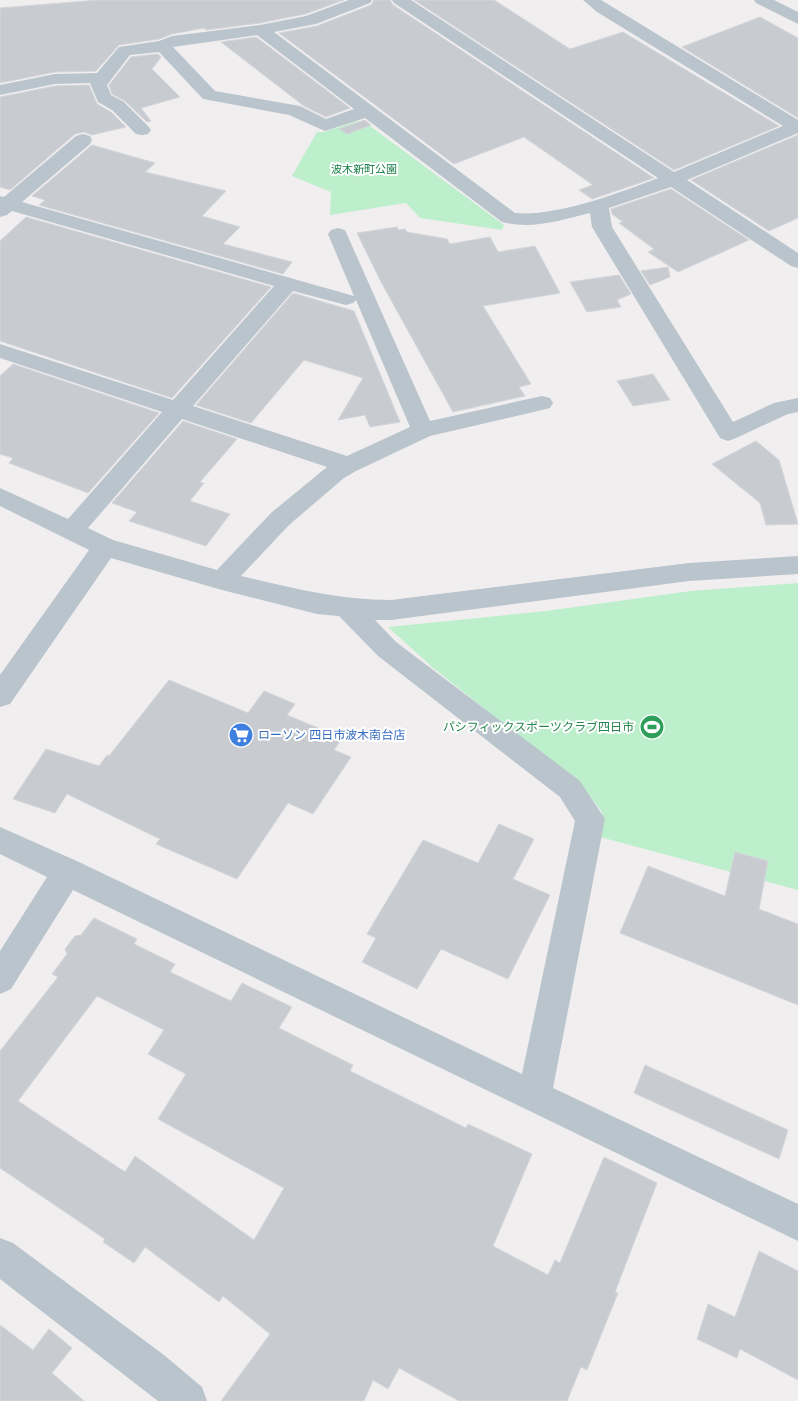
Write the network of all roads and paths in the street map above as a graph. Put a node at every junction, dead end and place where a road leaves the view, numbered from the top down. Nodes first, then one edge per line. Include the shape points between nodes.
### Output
1 (364, 0) edge
2 (400, 0) edge
3 (591, 0) edge
4 (762, 0) edge
5 (798, 19) edge
6 (260, 30) junction
7 (163, 46) junction
8 (102, 78) junction
9 (0, 90) edge
10 (366, 111) junction
11 (798, 126) edge
12 (142, 130) dead end
13 (83, 140) dead end
14 (673, 178) junction
15 (3, 206) edge
16 (599, 206) junction
17 (338, 234) dead end
18 (798, 262) edge
19 (288, 283) junction
20 (346, 299) dead end
21 (0, 351) edge
22 (542, 403) dead end
23 (798, 405) edge
24 (177, 409) junction
25 (423, 430) junction
26 (348, 465) junction
27 (0, 496) edge
28 (71, 531) junction
29 (105, 547) junction
30 (798, 565) edge
31 (222, 581) junction
32 (347, 608) junction
33 (0, 696) edge
34 (0, 840) edge
35 (68, 872) junction
36 (0, 978) edge
37 (536, 1095) junction
38 (798, 1223) edge
39 (0, 1256) edge
40 (188, 1401) edge

1 - 6 street via 310,20
2 - 14 street
3 - 11 street
4 - 5 street
6 - 7 street via 172,41
6 - 10 street
7 - 8 street via 125,51
7 - 10 street via 209,95 294,110 325,126
8 - 9 street via 55,79
8 - 12 street via 98,85 104,98 118,106
10 - 16 street via 508,218 526,221
11 - 14 street
13 - 15 street
14 - 16 street
14 - 18 street
15 - 19 street
16 - 23 street via 602,227 728,433 782,408
17 - 25 street
19 - 20 street
19 - 24 street
21 - 24 street
22 - 25 street
24 - 26 street
24 - 28 street
25 - 26 street
26 - 31 street via 280,519
27 - 28 street
28 - 29 street
29 - 31 street
29 - 33 street
30 - 32 street via 689,572 390,610
31 - 32 street
32 - 37 street via 387,649 570,790 590,819
34 - 35 street
35 - 36 street
35 - 37 street
37 - 38 street
39 - 40 street

